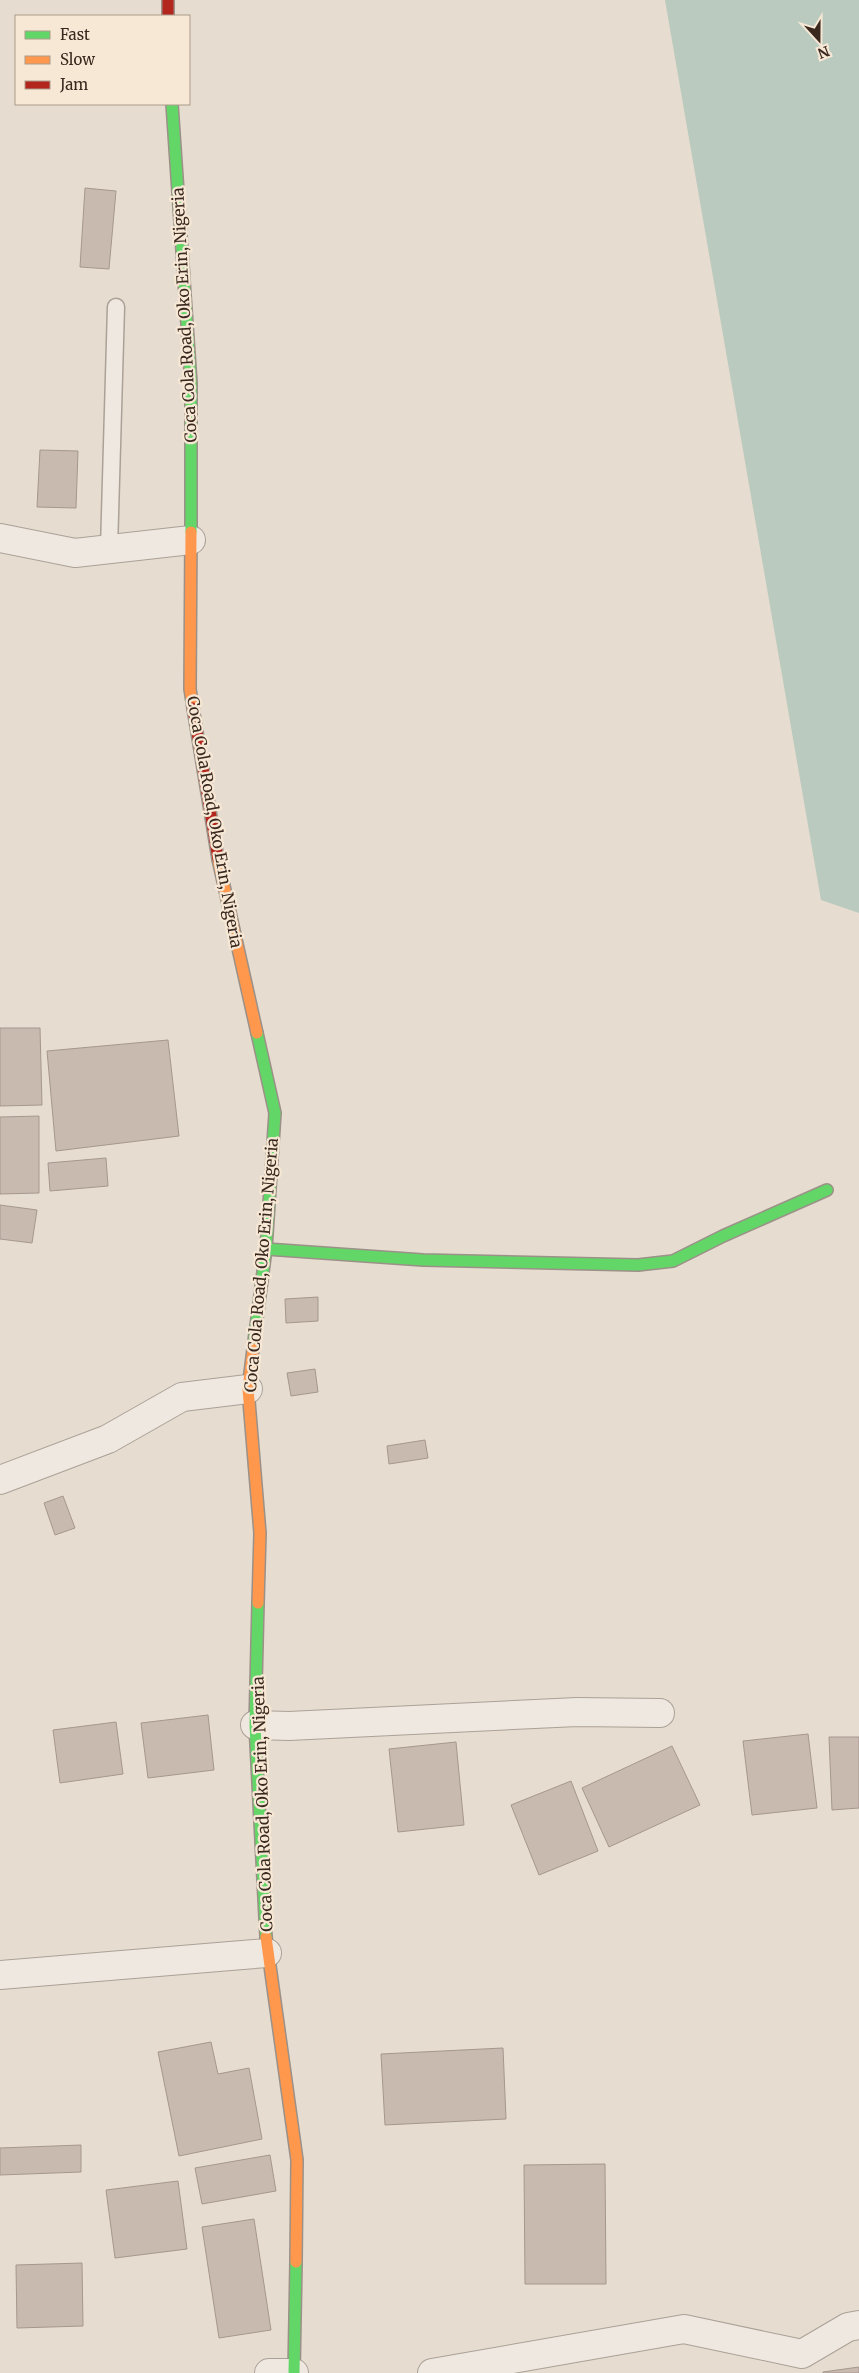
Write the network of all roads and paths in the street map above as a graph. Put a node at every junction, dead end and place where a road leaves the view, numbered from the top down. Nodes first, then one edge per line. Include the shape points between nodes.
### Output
1 (168, 0) edge
2 (168, 15) edge
3 (172, 105) edge
4 (116, 307) dead end
5 (0, 538) edge
6 (191, 540) junction
7 (109, 549) junction
8 (827, 1190) dead end
9 (266, 1249) junction
10 (248, 1389) junction
11 (0, 1480) edge
12 (660, 1713) dead end
13 (255, 1725) junction
14 (267, 1953) junction
15 (0, 1975) edge
16 (859, 2325) edge
17 (269, 2373) edge
18 (294, 2373) edge
19 (432, 2373) edge

1 - 2 street
3 - 6 street, Coca Cola Road, Oko Erin, Nigeria via 191,383
4 - 7 lane
5 - 7 street via 75,553
6 - 7 street
6 - 9 street, Coca Cola Road, Oko Erin, Nigeria via 190,689 223,886 275,1113
8 - 9 street via 681,1258 638,1265 423,1260
9 - 10 street, Coca Cola Road, Oko Erin, Nigeria
10 - 11 street via 182,1397 108,1439
10 - 13 street, Coca Cola Road, Oko Erin, Nigeria via 260,1534
12 - 13 street via 577,1712
13 - 14 street, Coca Cola Road, Oko Erin, Nigeria
14 - 15 street
14 - 18 street, Coca Cola Road, Oko Erin, Nigeria via 297,2160
16 - 19 street via 848,2327 802,2354 684,2329
17 - 18 street

